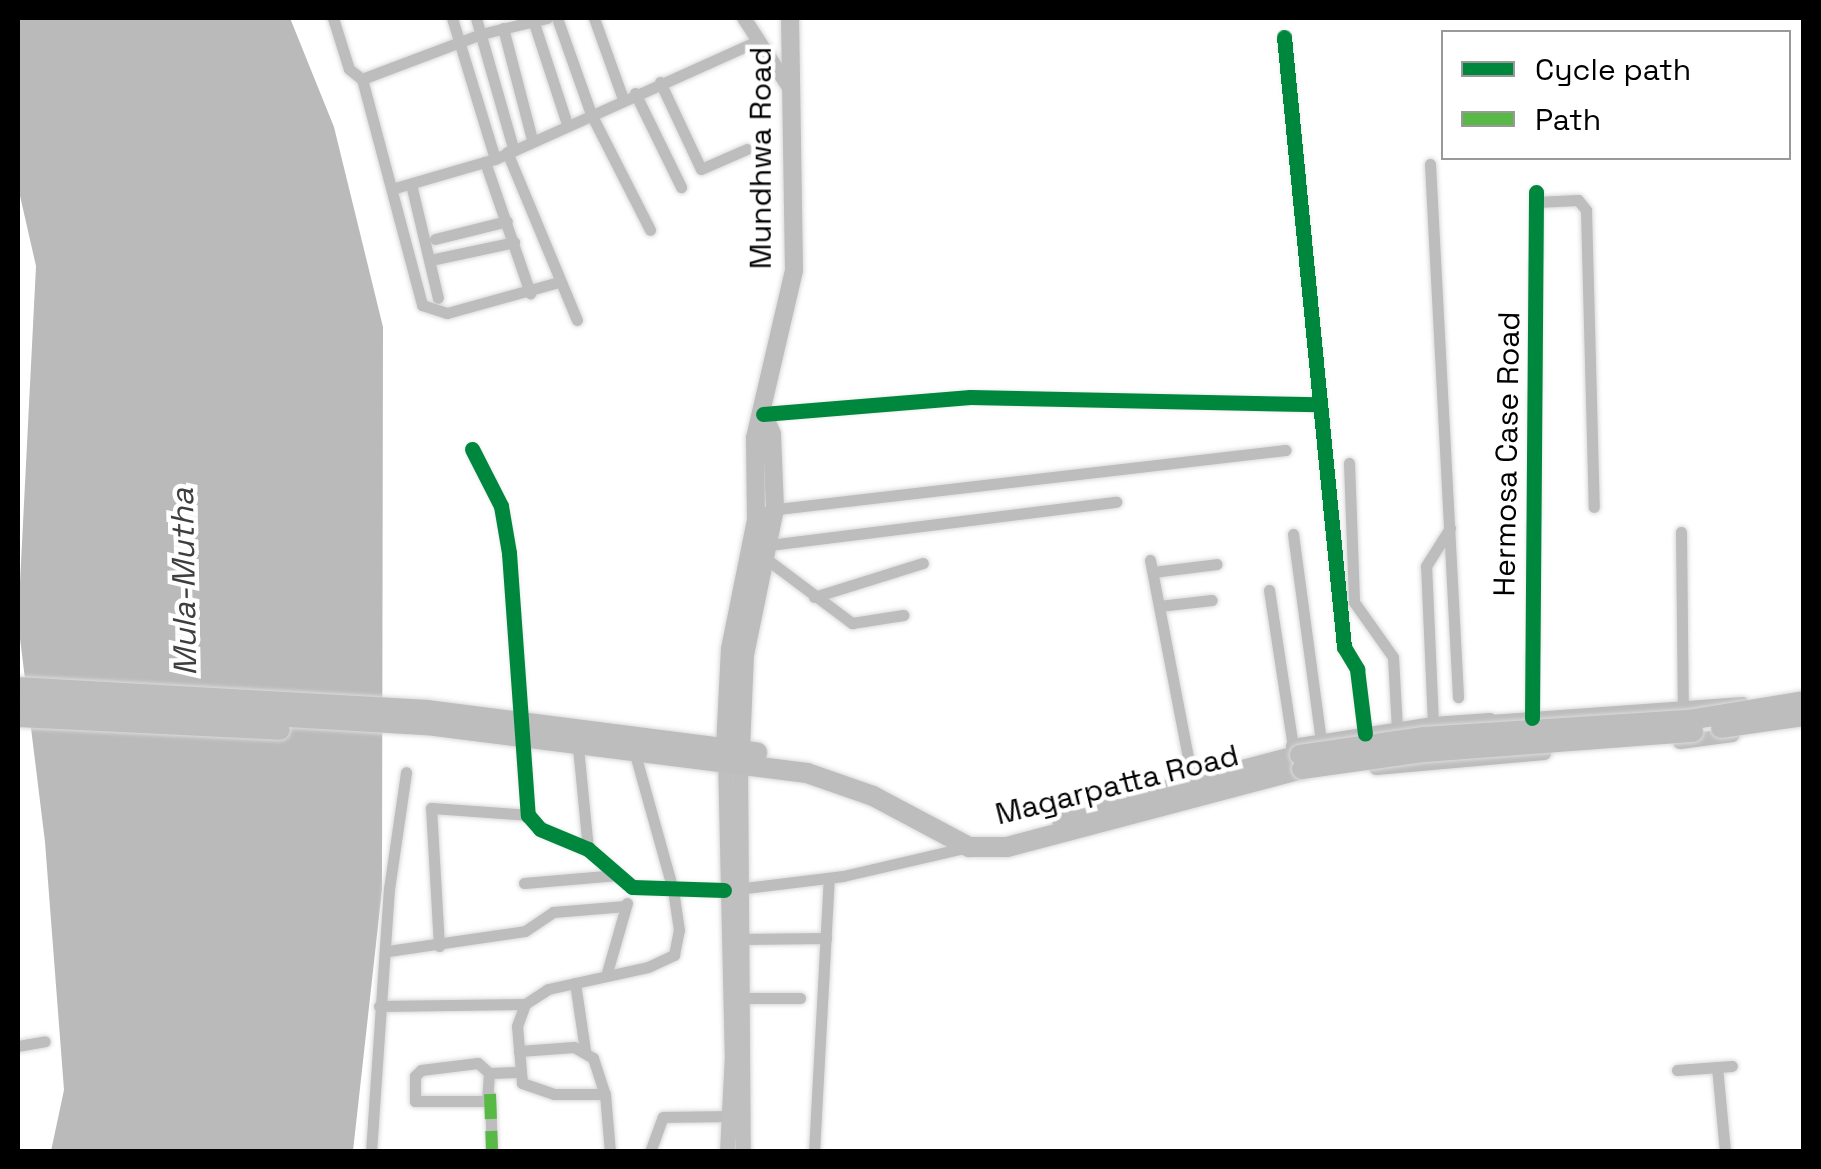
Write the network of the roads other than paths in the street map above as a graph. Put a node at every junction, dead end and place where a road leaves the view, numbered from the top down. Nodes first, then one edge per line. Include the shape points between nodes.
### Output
1 (333, 18) edge
2 (452, 18) edge
3 (476, 18) edge
4 (547, 18) edge
5 (557, 18) edge
6 (594, 18) edge
7 (744, 18) edge
8 (790, 18) edge
9 (533, 20) junction
10 (504, 24) edge
11 (481, 34) junction
12 (1284, 37) dead end
13 (756, 41) junction
14 (459, 44) junction
15 (362, 79) junction
16 (660, 82) junction
17 (636, 94) junction
18 (794, 94) junction
19 (622, 100) junction
20 (591, 114) junction
21 (567, 124) junction
22 (532, 139) junction
23 (748, 149) dead end
24 (510, 150) junction
25 (490, 161) junction
26 (1430, 164) dead end
27 (411, 184) junction
28 (681, 187) dead end
29 (395, 188) junction
30 (507, 221) junction
31 (650, 230) dead end
32 (435, 240) dead end
33 (514, 242) junction
34 (435, 259) dead end
35 (559, 282) junction
36 (530, 292) junction
37 (438, 298) dead end
38 (577, 320) dead end
39 (1318, 404) junction
40 (763, 414) junction
41 (472, 449) dead end
42 (1286, 450) dead end
43 (1349, 463) dead end
44 (1116, 502) dead end
45 (1594, 507) dead end
46 (776, 509) junction
47 (756, 511) junction
48 (1450, 528) junction
49 (1681, 532) dead end
50 (1292, 534) dead end
51 (767, 552) junction
52 (924, 563) dead end
53 (1217, 564) dead end
54 (1269, 590) dead end
55 (814, 597) junction
56 (1212, 600) dead end
57 (1159, 606) junction
58 (903, 615) dead end
59 (20, 686) edge
60 (1458, 697) dead end
61 (1800, 697) edge
62 (1683, 709) junction
63 (1804, 716) edge
64 (18, 717) edge
65 (426, 718) junction
66 (1532, 718) junction
67 (1490, 720) junction
68 (1434, 724) junction
69 (1804, 726) edge
70 (1397, 729) junction
71 (525, 733) junction
72 (1365, 734) junction
73 (1322, 741) junction
74 (578, 747) junction
75 (635, 754) junction
76 (732, 755) junction
77 (1492, 757) junction
78 (1292, 760) junction
79 (406, 772) dead end
80 (1193, 783) junction
81 (528, 814) junction
82 (970, 848) junction
83 (588, 849) junction
84 (618, 876) junction
85 (829, 878) junction
86 (524, 882) dead end
87 (632, 888) junction
88 (731, 889) junction
89 (672, 890) junction
90 (626, 906) junction
91 (826, 938) junction
92 (740, 940) junction
93 (439, 946) junction
94 (388, 951) junction
95 (606, 976) junction
96 (574, 982) junction
97 (744, 998) junction
98 (800, 998) dead end
99 (526, 1004) junction
100 (380, 1006) junction
101 (45, 1040) dead end
102 (18, 1046) edge
103 (519, 1050) junction
104 (585, 1050) junction
105 (1732, 1066) dead end
106 (1717, 1067) junction
107 (1677, 1070) dead end
108 (518, 1072) junction
109 (489, 1074) junction
110 (490, 1094) junction
111 (605, 1094) junction
112 (731, 1116) junction
113 (371, 1152) edge
114 (492, 1152) edge
115 (610, 1152) edge
116 (650, 1152) edge
117 (727, 1152) edge
118 (742, 1152) edge
119 (814, 1152) edge
120 (1726, 1152) edge

1 - 15 street via 350,68
2 - 14 street
3 - 11 street
4 - 9 street
5 - 20 street
6 - 19 street
7 - 13 street
8 - 18 main road, Mundhwa Road
9 - 10 street
9 - 21 street
10 - 11 street
10 - 22 street
11 - 14 street
11 - 24 street
12 - 39 street
13 - 16 street
13 - 18 street
14 - 15 street
14 - 25 street
15 - 29 street
16 - 17 street
16 - 23 street via 701,169
17 - 19 street
17 - 28 street
18 - 40 main road, Mundhwa Road via 794,270
19 - 20 street
20 - 21 street
20 - 31 street
21 - 22 street
22 - 24 street
24 - 25 street
24 - 35 street
25 - 27 street
25 - 30 street
26 - 48 street
27 - 29 street
27 - 37 street
29 - 36 street via 418,300 427,310 447,313
30 - 32 street
30 - 33 street
33 - 34 street
33 - 36 street
35 - 36 street
35 - 38 street
39 - 40 street via 970,398
39 - 72 street via 1344,647 1357,669
40 - 46 main road, Mundhwa Road via 772,434
40 - 47 main road, Mundhwa Road via 756,438
41 - 71 street via 504,521
42 - 46 street
43 - 70 street via 1354,602 1393,657
44 - 51 street
45 - 66 street, Hermosa Case Road via 1586,210 1578,200 1536,196
46 - 47 street
46 - 51 main road, Mundhwa Road
47 - 76 main road, Mundhwa Road via 730,649
48 - 60 street
48 - 68 street via 1426,566
49 - 62 street
50 - 73 street
51 - 55 street
51 - 76 main road, Mundhwa Road via 744,655
52 - 55 street
53 - 57 street via 1152,566
54 - 78 street
55 - 58 street via 852,623
56 - 57 street
57 - 80 street
59 - 65 highway
61 - 62 street
61 - 78 highway, bridge via 1688,720 1424,737
62 - 66 street
63 - 78 highway, bridge via 1654,738
64 - 65 highway
65 - 71 highway
66 - 67 street
67 - 68 street
67 - 77 street
68 - 70 street
69 - 77 street
70 - 72 street
71 - 74 highway, Magarpatta Road
71 - 76 highway, Magarpatta Road
71 - 81 street
72 - 73 street
73 - 78 street
74 - 75 highway, Magarpatta Road
74 - 83 street
75 - 76 highway, Magarpatta Road
75 - 89 street
76 - 80 highway, Magarpatta Road via 850,773 972,834 1005,834
76 - 82 highway, Magarpatta Road via 846,786
76 - 88 main road, Mundhwa Road
77 - 78 street via 1302,777
78 - 80 highway, Magarpatta Road
78 - 82 highway, Magarpatta Road via 1007,847
79 - 94 street via 389,889
81 - 83 street via 540,829
81 - 93 street via 431,808
82 - 85 street
83 - 84 street
84 - 86 street
84 - 87 street
85 - 88 street
85 - 91 street
87 - 89 street
87 - 90 street
88 - 89 street
88 - 92 main road, Mundhwa Road
88 - 112 main road, Mundhwa Road
89 - 95 street via 679,930 674,955
90 - 93 street via 553,912 525,930
90 - 95 street
91 - 92 street
91 - 119 street
92 - 97 main road, Mundhwa Road
93 - 94 street
94 - 100 street
95 - 96 street
96 - 99 street
96 - 104 street
97 - 98 street
97 - 118 main road, Mundhwa Road
99 - 100 street
99 - 103 street via 516,1026
100 - 113 street
101 - 102 street
103 - 104 street
103 - 108 street
104 - 111 street
105 - 106 street
106 - 107 street
106 - 120 street
108 - 109 street
108 - 111 street via 522,1083 542,1092
109 - 110 street
109 - 110 street via 478,1063 421,1070 415,1101 482,1102
110 - 114 street
111 - 115 street
112 - 116 street via 663,1117
112 - 117 main road, Mundhwa Road

